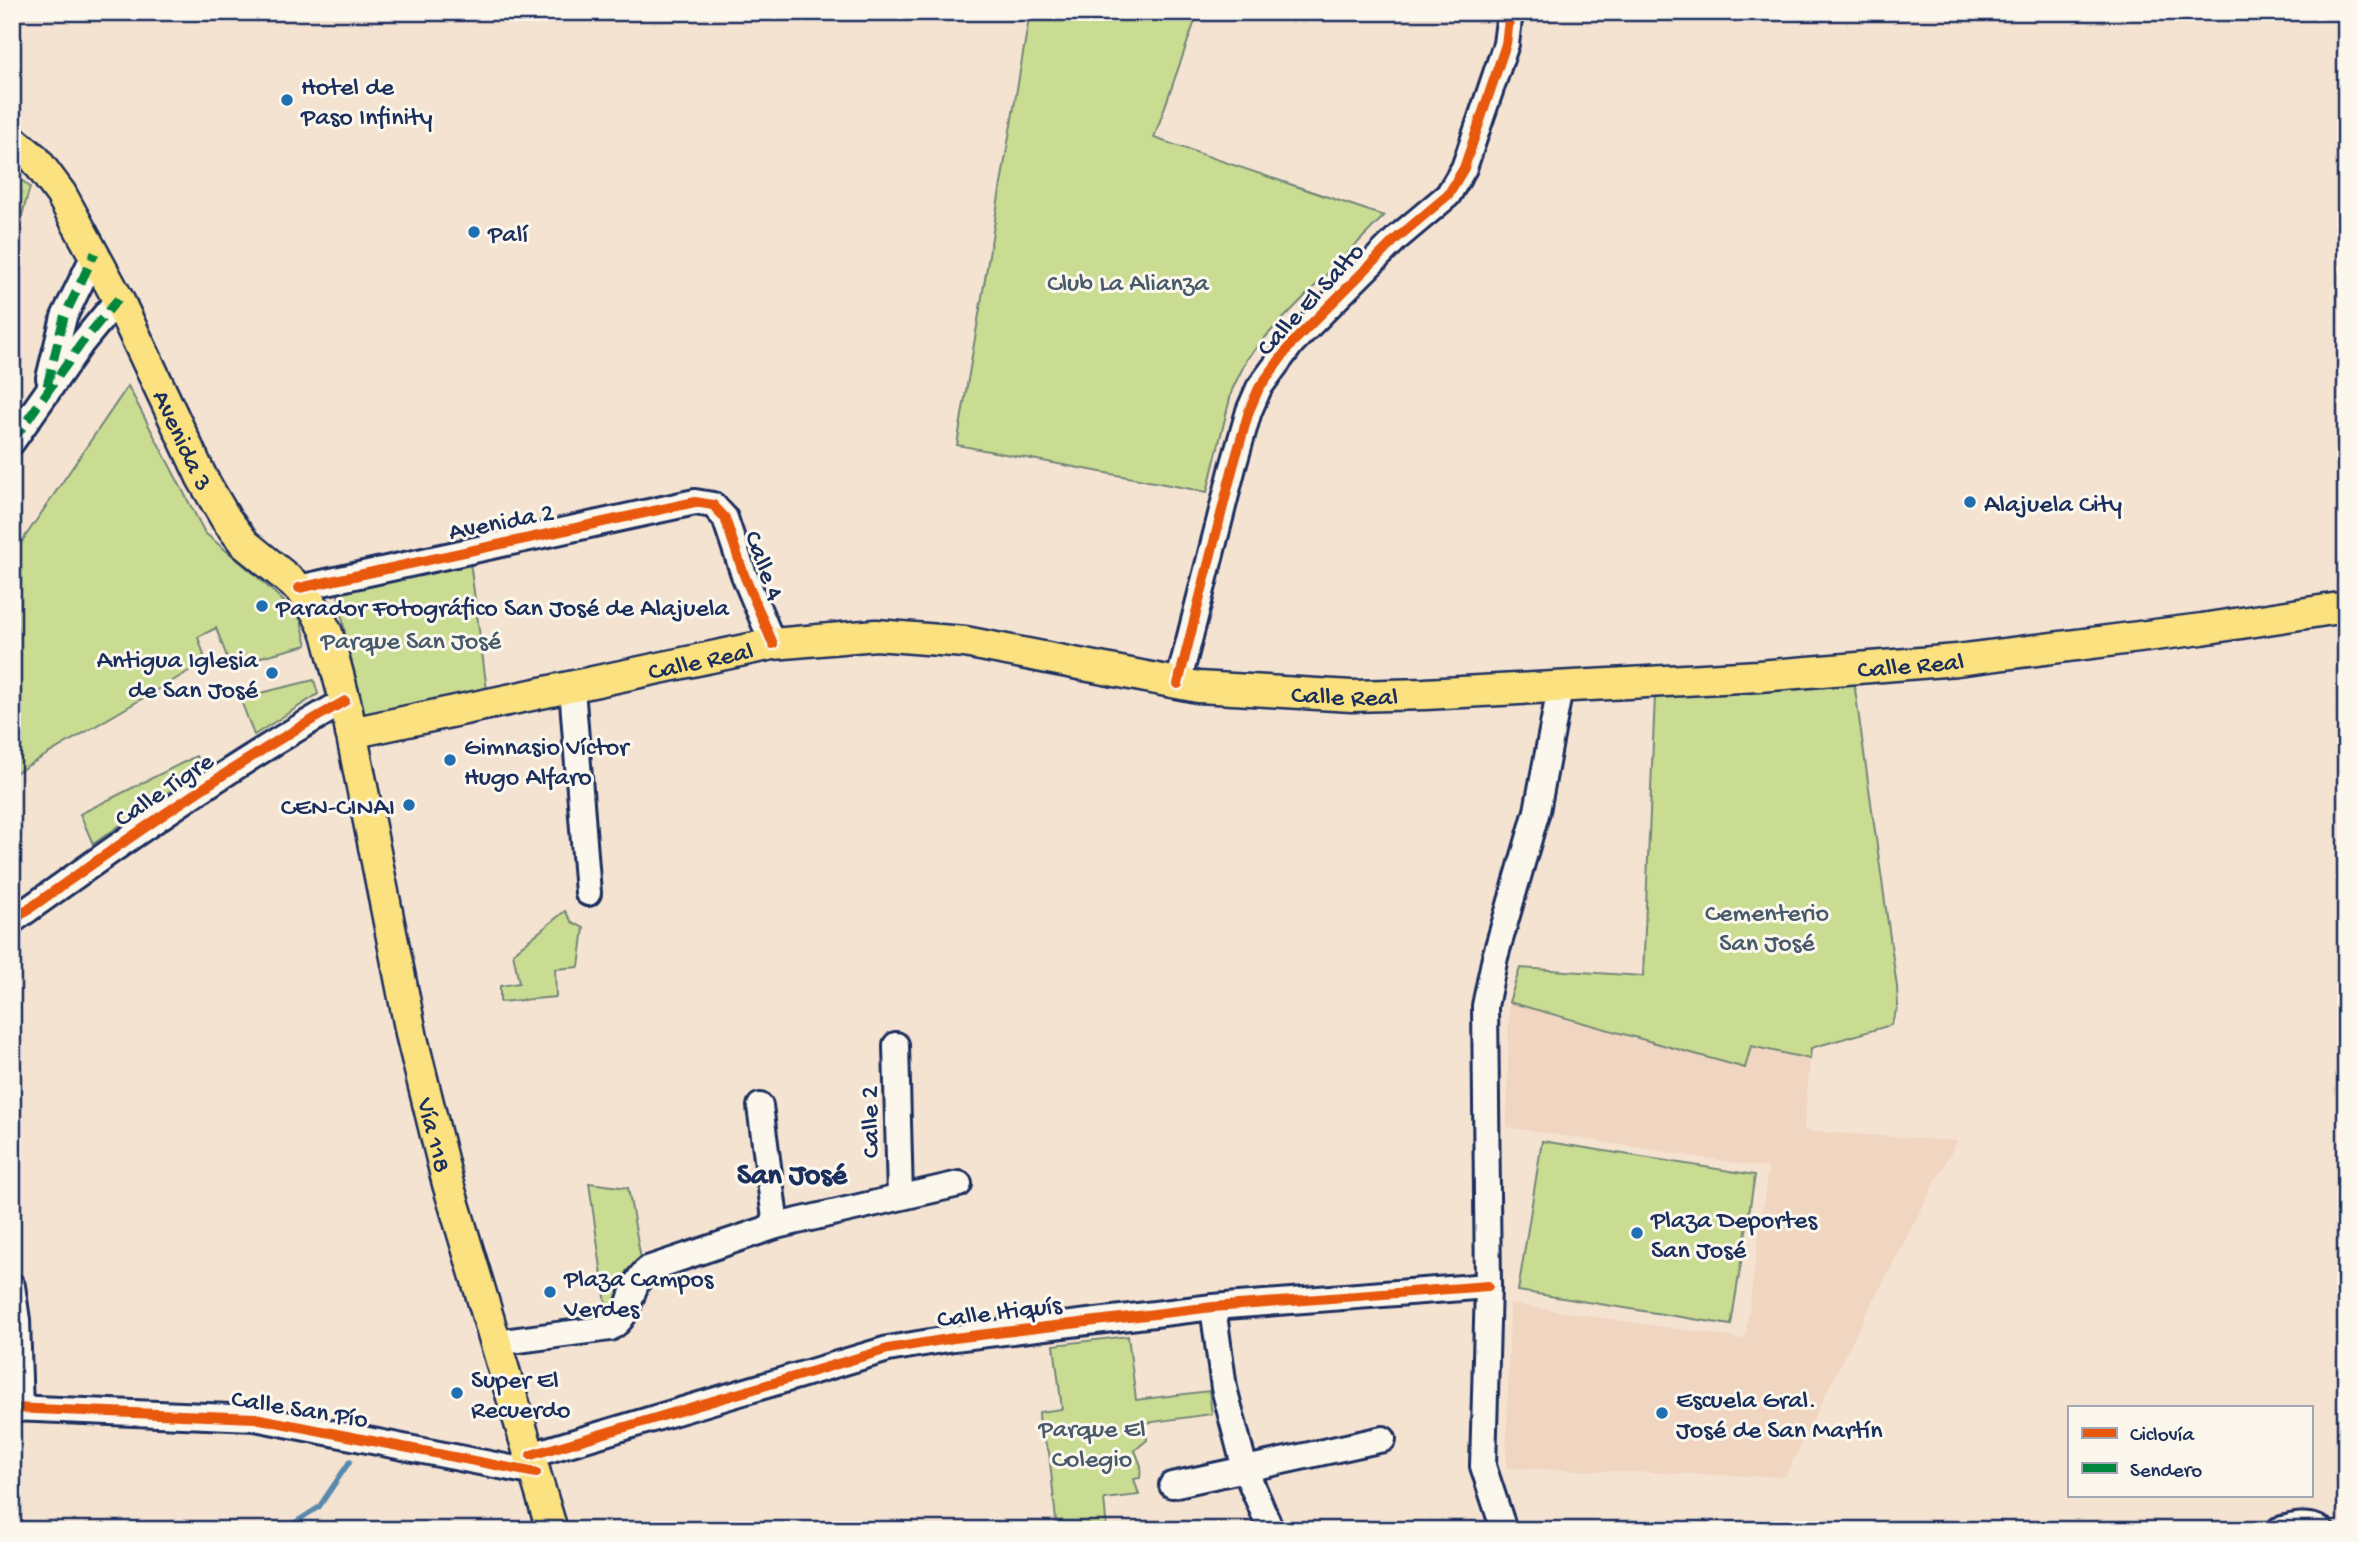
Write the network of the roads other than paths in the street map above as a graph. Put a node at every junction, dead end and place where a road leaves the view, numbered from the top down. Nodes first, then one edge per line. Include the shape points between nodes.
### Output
1 (1510, 12) edge
2 (12, 141) edge
3 (95, 253) junction
4 (118, 299) junction
5 (44, 396) junction
6 (12, 442) edge
7 (713, 505) joint
8 (299, 588) junction
9 (2346, 607) edge
10 (773, 645) junction
11 (1178, 684) junction
12 (572, 688) junction
13 (1560, 688) junction
14 (345, 701) junction
15 (351, 733) junction
16 (587, 893) dead end
17 (12, 921) edge
18 (896, 1045) dead end
19 (760, 1106) dead end
20 (959, 1184) dead end
21 (900, 1197) junction
22 (776, 1226) junction
23 (12, 1286) edge
24 (1488, 1286) junction
25 (1213, 1307) junction
26 (496, 1343) junction
27 (16, 1409) edge
28 (1383, 1439) dead end
29 (533, 1464) junction
30 (1245, 1469) junction
31 (1172, 1485) dead end
32 (2319, 1528) edge
33 (552, 1530) edge
34 (1271, 1530) edge
35 (1504, 1530) edge
36 (2279, 1530) edge

1 - 11 street, Calle El Salto via 1506,44 1464,168 1448,195 1397,238 1292,343 1259,388 1239,444
2 - 3 main road, Avenida 3 via 53,180
3 - 4 main road, Avenida 3
3 - 5 street via 64,317
4 - 5 street
4 - 8 main road, Avenida 3 via 226,519 245,544
5 - 6 street
7 - 8 street, Avenida 2 via 695,502
7 - 10 street, Calle 4 via 725,518
8 - 14 main road, Avenida 3 via 327,633
9 - 13 main road, Calle Real via 1957,660
10 - 11 main road, Calle Real via 876,635 965,642
10 - 12 main road, Calle Real
11 - 13 main road, Calle Real via 1352,695
12 - 15 main road, Calle Real
12 - 16 street
13 - 24 street via 1537,811 1485,1006
14 - 15 main road, Avenida 3
14 - 17 street, Calle Tigre via 274,741
15 - 26 main road, Vía 118 via 412,1038 448,1184
18 - 21 street, Calle 2
19 - 22 street
20 - 21 street
21 - 22 street
22 - 26 street via 649,1269 638,1277 620,1322 610,1328
23 - 27 street via 17,1320
24 - 25 street, Calle Itiquís
24 - 35 street via 1483,1466
25 - 29 street, Calle Itiquís via 888,1349
25 - 30 street via 1224,1388
26 - 29 main road, Vía 118
27 - 29 street, Calle San Pío via 255,1418
28 - 30 street
29 - 33 main road, Vía 118
30 - 31 street
30 - 34 street
32 - 36 street via 2300,1525

